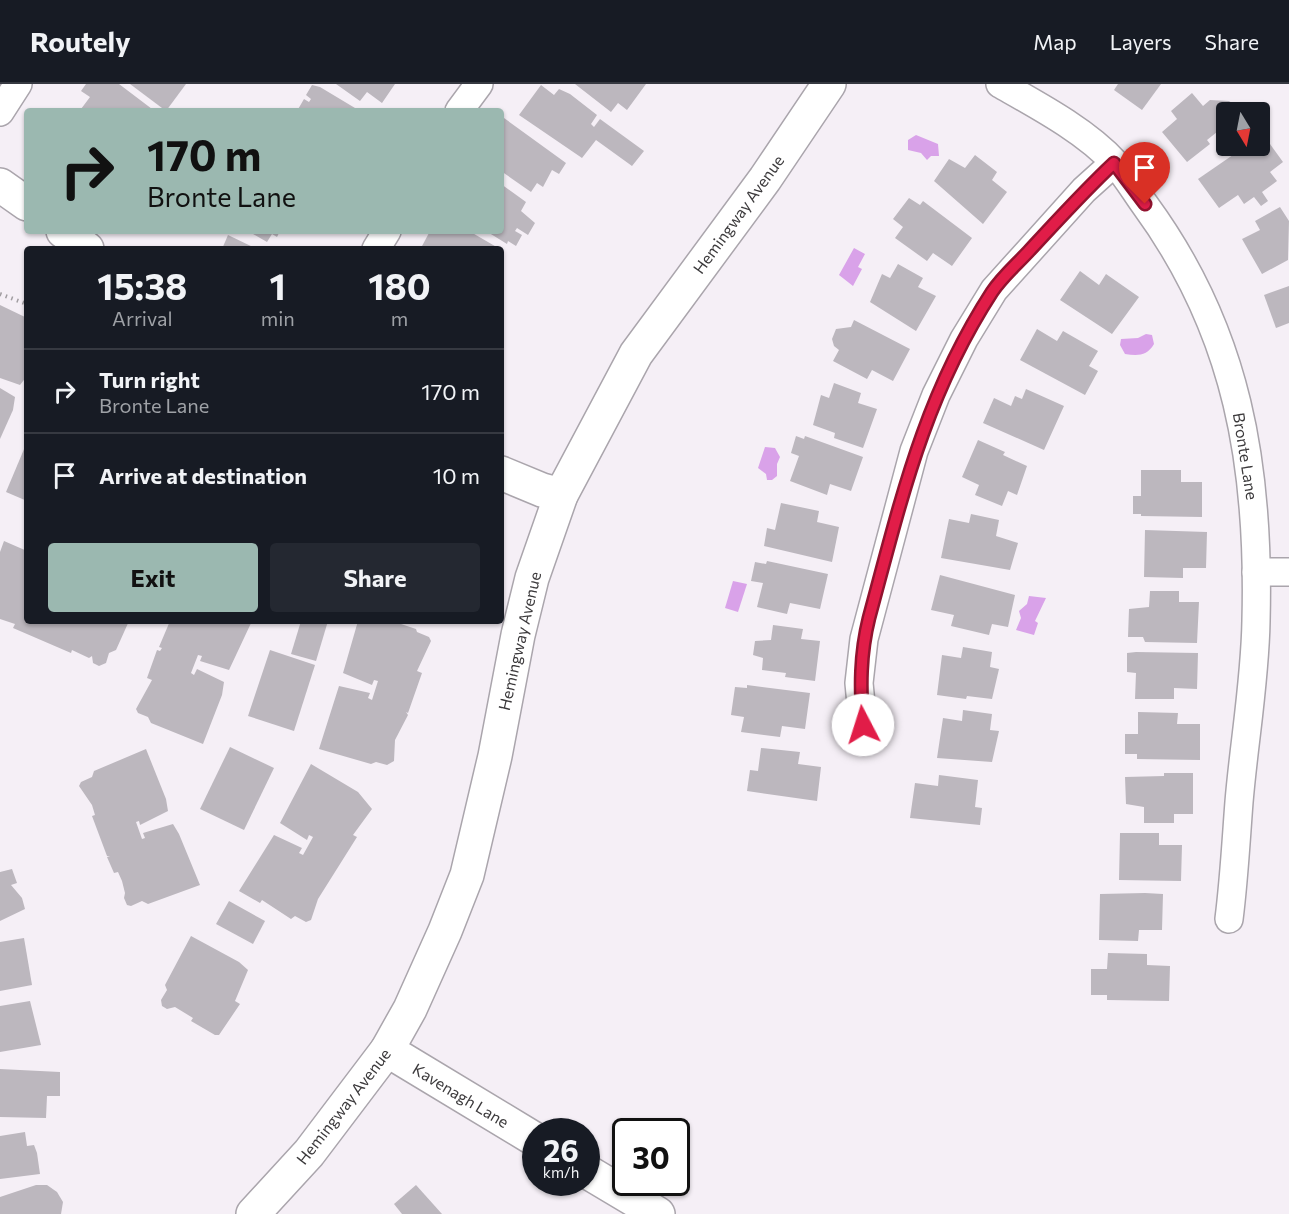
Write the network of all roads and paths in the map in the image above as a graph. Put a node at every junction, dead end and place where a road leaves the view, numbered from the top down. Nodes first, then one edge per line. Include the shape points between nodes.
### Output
1 (18, 84) edge
2 (479, 84) edge
3 (829, 84) edge
4 (1000, 84) edge
5 (461, 108) edge
6 (0, 112) edge
7 (1114, 163) junction
8 (0, 185) edge
9 (24, 202) edge
10 (67, 234) edge
11 (83, 246) edge
12 (0, 294) edge
13 (24, 303) edge
14 (504, 474) edge
15 (561, 495) junction
16 (1256, 572) junction
17 (1289, 572) edge
18 (863, 725) dead end
19 (1229, 919) dead end
20 (387, 1050) junction
21 (522, 1132) edge
22 (600, 1179) edge
23 (254, 1214) edge
24 (658, 1214) edge

1 - 6 street
2 - 5 street
3 - 15 main road, Hemingway Avenue via 739,216 636,354
4 - 7 street, Bronte Lane via 1066,124
7 - 16 street, Bronte Lane via 1189,271 1225,360 1250,461
7 - 18 street via 1084,190 994,290 936,395 914,451 864,639 859,684
8 - 9 main road
10 - 11 main road
12 - 13 path
14 - 15 main road
15 - 20 main road, Hemingway Avenue via 532,578 466,875 410,1009
16 - 17 street
16 - 19 street, Bronte Lane via 1252,679
20 - 21 main road, Kavenagh Lane
20 - 23 main road, Hemingway Avenue via 309,1153
22 - 24 main road

